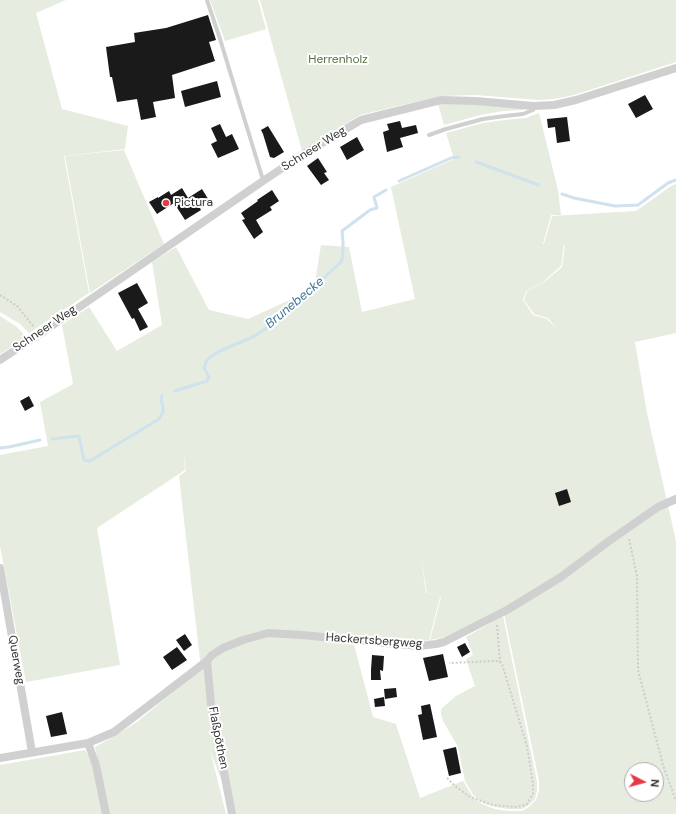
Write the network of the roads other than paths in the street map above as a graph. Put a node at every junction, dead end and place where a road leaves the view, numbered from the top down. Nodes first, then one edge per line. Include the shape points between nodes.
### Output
1 (207, 0) edge
2 (676, 68) edge
3 (533, 106) junction
4 (428, 135) dead end
5 (263, 181) junction
6 (0, 360) edge
7 (676, 500) edge
8 (0, 568) edge
9 (207, 661) junction
10 (88, 743) junction
11 (32, 752) junction
12 (0, 758) edge
13 (106, 814) edge
14 (232, 814) edge

1 - 5 lane
2 - 3 street, Schneer Weg via 576,100
3 - 4 lane via 532,110 523,114 482,119
3 - 5 street, Schneer Weg via 441,100 361,120
5 - 6 street, Schneer Weg
7 - 9 street, Hackertsbergweg via 658,507 561,577 507,610 444,642 419,646 268,633 223,648
8 - 11 street, Querweg
9 - 10 street, Hackertsbergweg via 114,732
9 - 14 street, Flaßpöthen
10 - 11 street, Hackertsbergweg
10 - 13 street via 96,765
11 - 12 street, Hackertsbergweg

